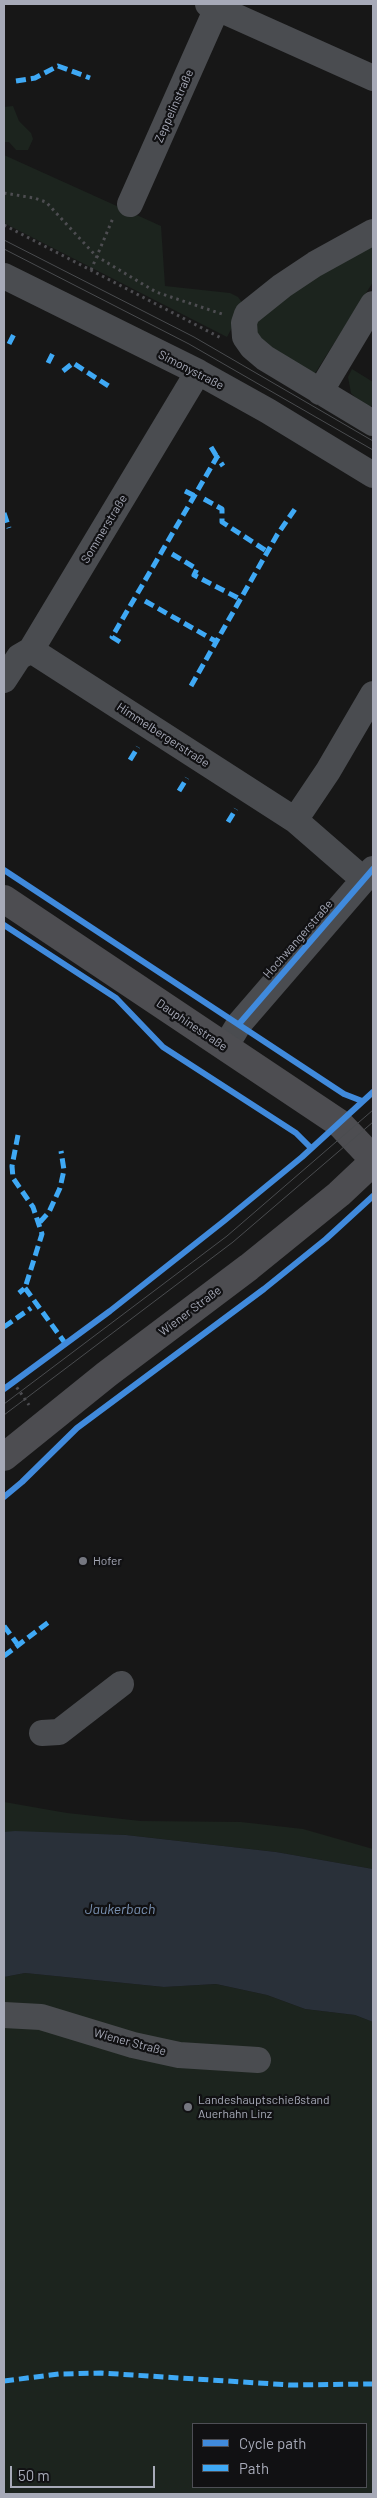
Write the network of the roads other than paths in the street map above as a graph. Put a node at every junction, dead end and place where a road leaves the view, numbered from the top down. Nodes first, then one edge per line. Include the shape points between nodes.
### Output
1 (213, 6) edge
2 (373, 78) edge
3 (123, 208) road end
4 (373, 232) edge
5 (4, 276) edge
6 (373, 304) edge
7 (198, 372) junction
8 (320, 392) junction
9 (373, 423) edge
10 (373, 475) edge
11 (18, 651) edge
12 (4, 680) edge
13 (373, 694) edge
14 (295, 820) junction
15 (368, 874) edge
16 (4, 899) edge
17 (225, 1047) junction
18 (373, 1161) edge
19 (4, 1457) edge
20 (121, 1684) dead end
21 (42, 1733) dead end
22 (4, 2015) edge
23 (258, 2060) dead end

1 - 2 street, Zeppelinstraße
1 - 3 street, Zeppelinstraße
4 - 8 street via 282,286 247,314 245,330 252,347
5 - 7 street, Simonystraße
6 - 8 street
7 - 10 street, Simonystraße
7 - 11 street, Sommerstraße
8 - 9 street
11 - 12 street, Sommerstraße
11 - 14 street, Himmelbergerstraße
13 - 14 street
14 - 15 street, Himmelbergerstraße
15 - 17 street, Hochwangerstraße via 239,1024
16 - 17 main road, Dauphinestraße
17 - 18 main road, Dauphinestraße via 339,1123
18 - 19 main road, Wiener Straße via 339,1194 264,1255
20 - 21 street via 59,1732
22 - 23 street, Wiener Straße via 41,2017 133,2045 179,2055

